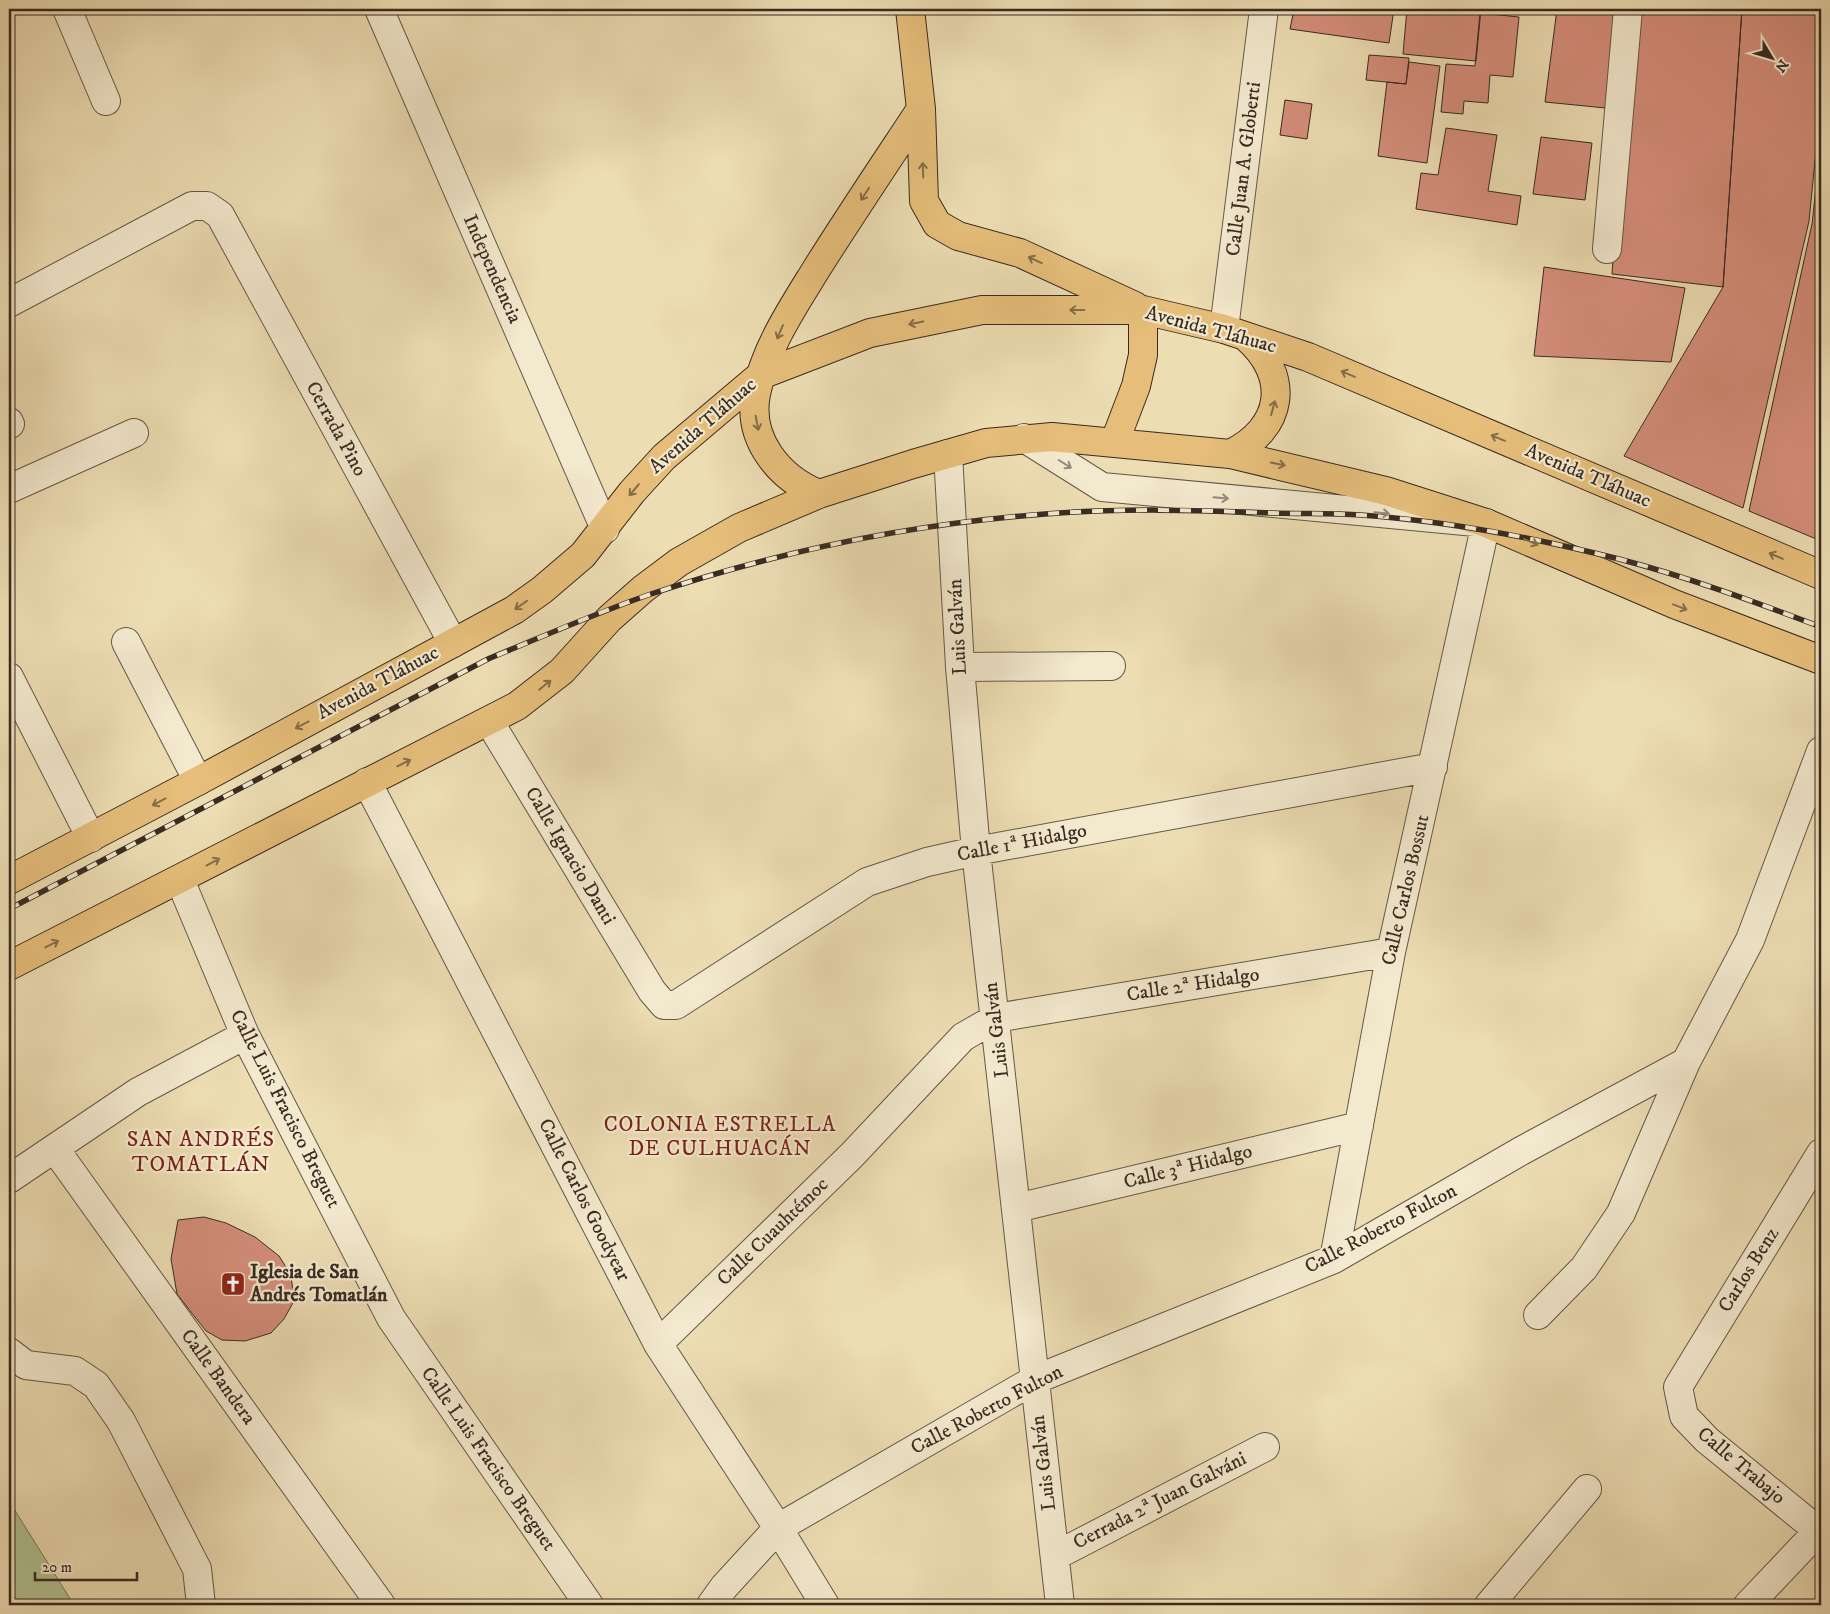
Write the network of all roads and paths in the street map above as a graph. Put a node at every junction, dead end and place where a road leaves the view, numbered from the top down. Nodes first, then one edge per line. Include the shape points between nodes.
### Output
1 (67, 9) edge
2 (379, 9) edge
3 (910, 9) edge
4 (1264, 9) edge
5 (1628, 9) edge
6 (106, 101) dead end
7 (921, 109) junction
8 (1607, 249) dead end
9 (9, 303) edge
10 (1144, 310) junction
11 (1235, 333) junction
12 (761, 375) junction
13 (134, 433) dead end
14 (1024, 438) junction
15 (1115, 441) junction
16 (948, 454) junction
17 (1230, 454) junction
18 (9, 489) edge
19 (819, 494) junction
20 (1486, 523) junction
21 (605, 529) junction
22 (1821, 575) edge
23 (126, 642) dead end
24 (453, 643) junction
25 (1821, 660) edge
26 (1111, 666) dead end
27 (960, 667) junction
28 (9, 678) edge
29 (488, 721) junction
30 (1821, 752) edge
31 (1434, 766) junction
32 (198, 781) junction
33 (367, 782) junction
34 (91, 838) junction
35 (976, 851) junction
36 (9, 880) edge
37 (180, 880) junction
38 (1391, 952) junction
39 (9, 966) edge
40 (652, 990) joint
41 (996, 1018) junction
42 (245, 1035) junction
43 (1686, 1062) junction
44 (1359, 1126) junction
45 (55, 1149) junction
46 (1821, 1153) edge
47 (9, 1179) edge
48 (1017, 1208) junction
49 (1334, 1259) junction
50 (1538, 1315) dead end
51 (658, 1344) junction
52 (9, 1352) edge
53 (1034, 1380) junction
54 (1678, 1386) joint
55 (1265, 1447) dead end
56 (1587, 1489) dead end
57 (778, 1528) junction
58 (1820, 1531) edge
59 (1055, 1556) junction
60 (201, 1605) edge
61 (381, 1605) edge
62 (589, 1605) edge
63 (710, 1605) edge
64 (825, 1605) edge
65 (1060, 1605) edge
66 (1489, 1605) edge
67 (1748, 1605) edge

1 - 6 street
2 - 21 street, Independencia
3 - 7 main road
4 - 11 street, Calle Juan A. Globerti
5 - 8 street
10 -> 7 main road via 1020,254 958,236 936,224 924,201
7 -> 12 main road via 784,322
9 - 24 street, Cerrada Pino via 192,206 207,206 220,215
10 - 11 main road, Avenida Tláhuac
10 -> 12 main road, Avenida Tláhuac via 982,310 870,333
10 - 15 main road via 1143,355 1136,386
17 -> 11 main road via 1247,446 1260,434 1270,418 1275,400 1275,382 1270,365 1260,349
22 -> 11 main road, Avenida Tláhuac via 1308,357
12 -> 19 main road via 755,416 759,436 768,454 789,479
12 -> 21 main road, Avenida Tláhuac via 664,457 632,492
13 - 18 street
14 - 15 main road via 1052,436
14 - 16 main road via 986,443
14 -> 20 street via 1102,487
15 - 17 main road
16 - 19 main road
16 - 27 street, Luis Galván
17 -> 20 main road via 1386,491
29 -> 19 main road via 543,687 609,619 679,562 739,528
20 -> 25 main road via 1674,604
20 - 31 street, Calle Carlos Bossut
21 -> 24 main road, Avenida Tláhuac via 583,555 542,590 499,619
23 - 32 street
24 -> 32 main road, Avenida Tláhuac
26 - 27 street
27 - 35 street, Luis Galván
28 - 34 street
33 -> 29 main road
29 - 40 street, Calle Ignacio Danti
30 - 43 street via 1750,940
31 - 35 street, Calle 1ª Hidalgo
31 - 38 street, Calle Carlos Bossut
32 -> 34 main road, Avenida Tláhuac
37 -> 33 main road
33 - 51 street, Calle Carlos Goodyear
34 - 36 main road, Avenida Tláhuac
35 - 40 street, Calle 1ª Hidalgo via 927,862 867,882 676,1005 664,1005
35 - 41 street, Luis Galván
39 -> 37 main road
37 - 42 street, Calle Luis Fracisco Breguet
38 - 41 street, Calle 2ª Hidalgo
38 - 44 street, Calle Carlos Bossut
41 - 48 street, Luis Galván
41 - 51 street, Calle Cuauhtémoc via 964,1037 852,1156
42 - 45 street via 138,1092
42 - 62 street, Calle Luis Fracisco Breguet via 391,1318
43 - 49 street, Calle Roberto Fulton via 1521,1151
43 - 50 street via 1621,1213 1584,1268
44 - 48 street, Calle 3ª Hidalgo
44 - 49 street, Calle Carlos Bossut
45 - 47 street
45 - 61 street, Calle Bandera
46 - 54 street, Carlos Benz
48 - 53 street, Luis Galván
49 - 53 street, Calle Roberto Fulton
51 - 57 street, Calle Carlos Goodyear
52 - 60 street via 26,1365 75,1371 96,1385 122,1421 197,1569
53 - 57 street, Calle Roberto Fulton
53 - 59 street, Luis Galván
54 - 58 street, Calle Trabajo via 1684,1416 1707,1440
55 - 59 street, Cerrada 2ª Juan Galváni
56 - 66 street
57 - 63 street, Calle Roberto Fulton
57 - 64 street, Calle Carlos Goodyear
58 - 67 street
59 - 65 street, Luis Galván

